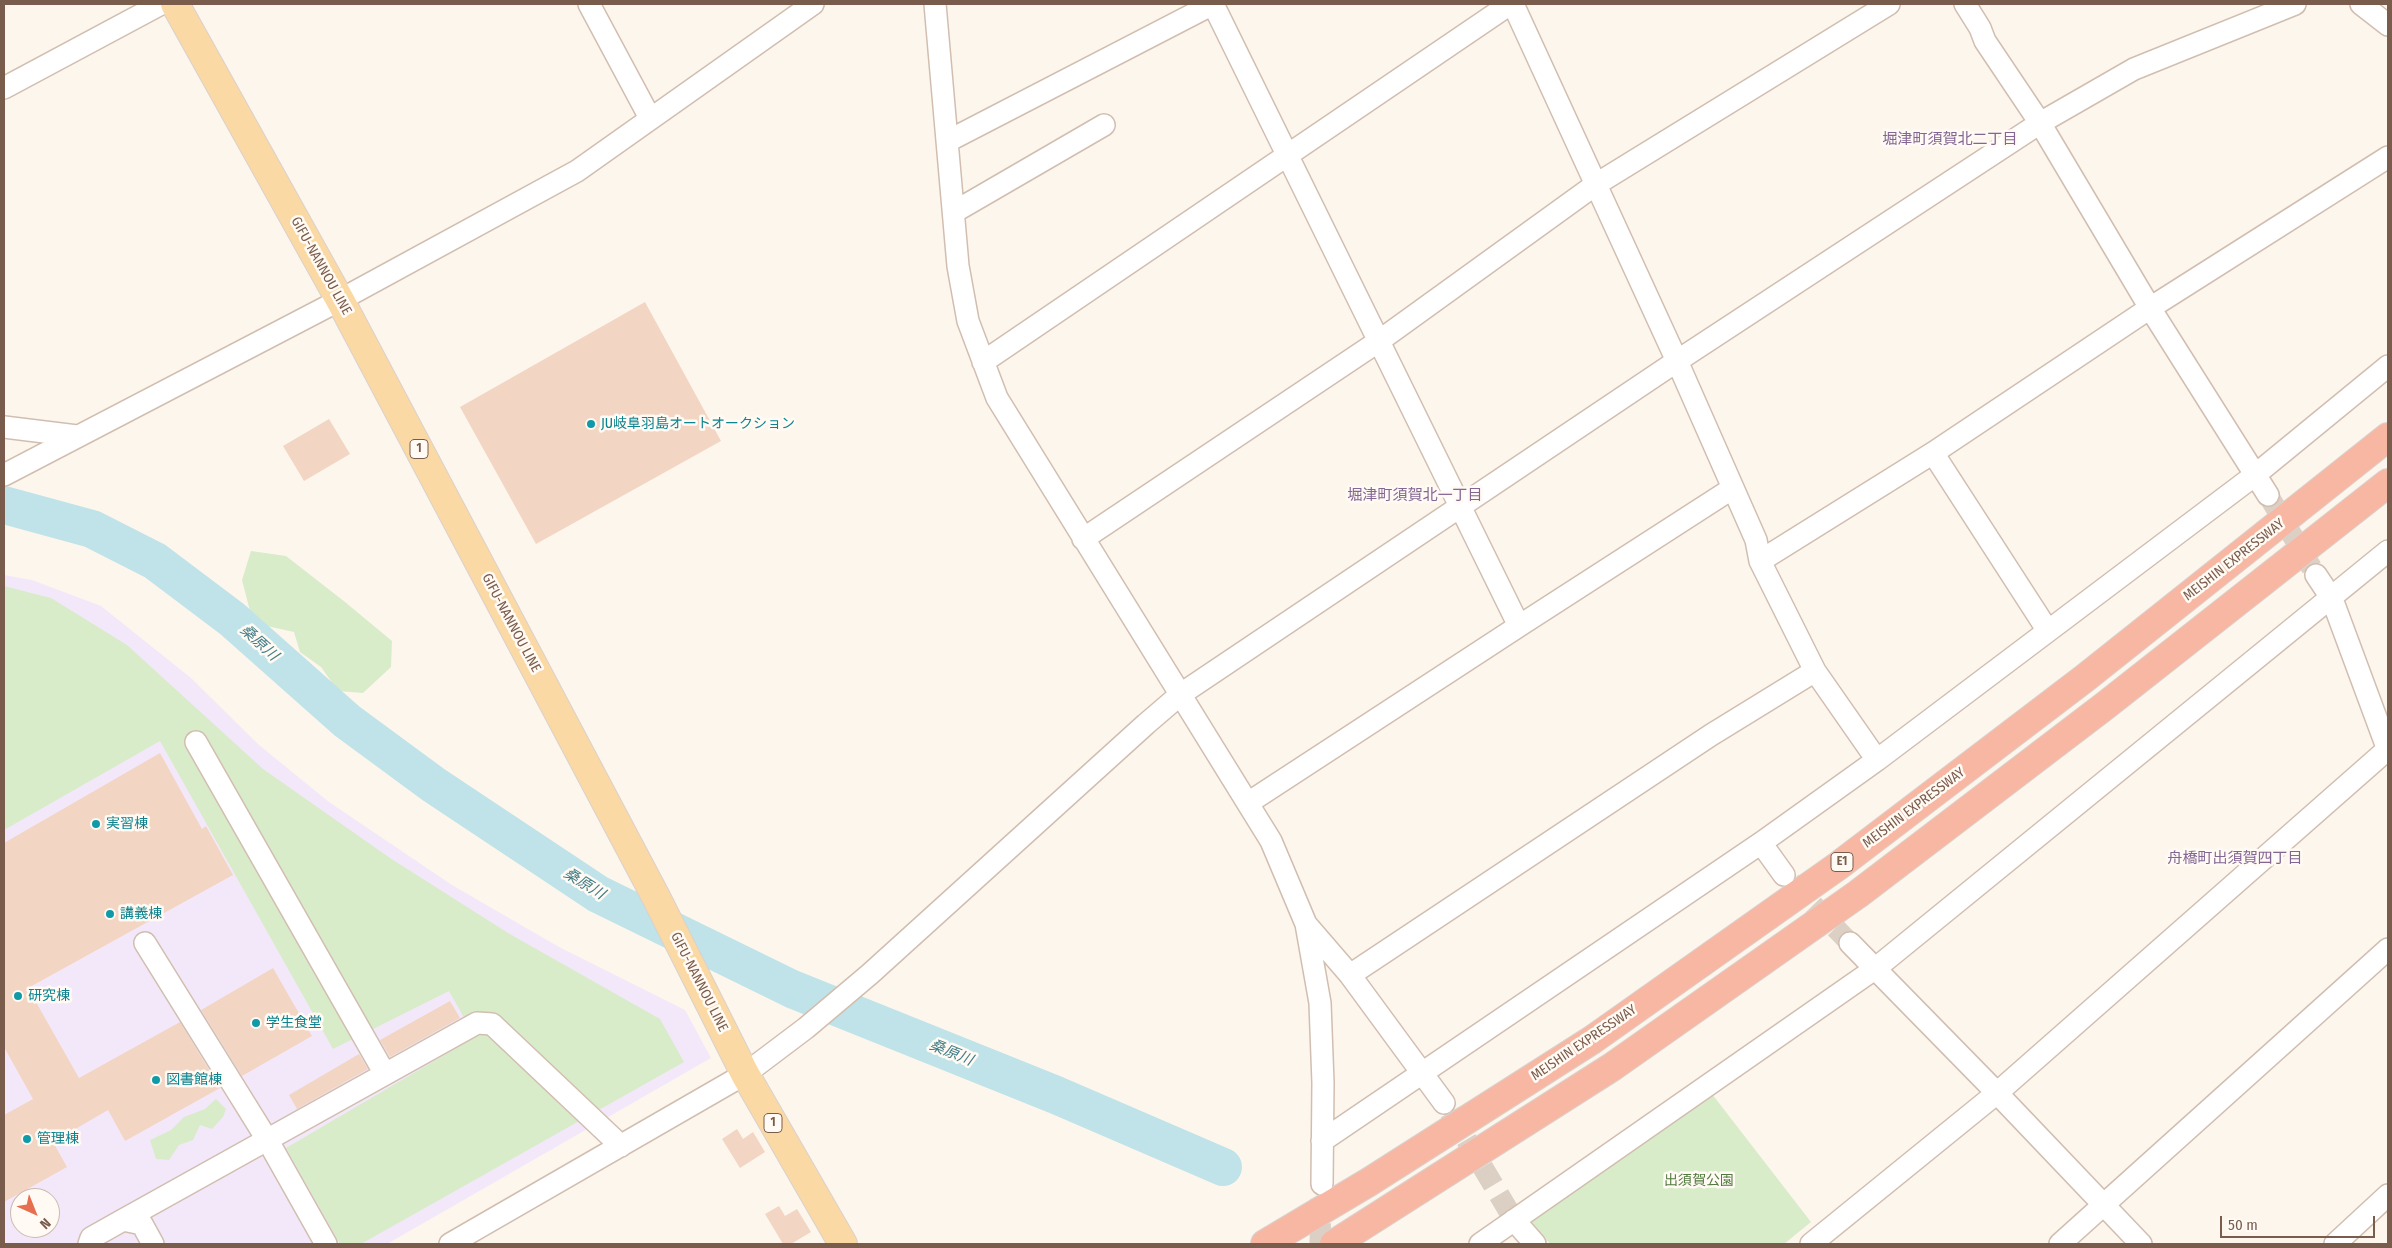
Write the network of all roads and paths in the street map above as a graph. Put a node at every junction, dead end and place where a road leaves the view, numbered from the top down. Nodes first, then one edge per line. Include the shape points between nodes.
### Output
1 (161, 4) edge
2 (175, 4) edge
3 (589, 4) edge
4 (813, 4) edge
5 (935, 4) edge
6 (1213, 4) edge
7 (1511, 4) edge
8 (1889, 4) edge
9 (1964, 4) edge
10 (2295, 4) edge
11 (2361, 4) edge
12 (2388, 25) edge
13 (4, 88) edge
14 (650, 118) junction
15 (2040, 123) junction
16 (1104, 125) dead end
17 (948, 141) junction
18 (1288, 155) junction
19 (2388, 157) edge
20 (1595, 185) junction
21 (954, 212) junction
22 (340, 300) junction
23 (2150, 308) junction
24 (1379, 341) junction
25 (1676, 360) junction
26 (983, 362) junction
27 (2388, 366) edge
28 (4, 427) edge
29 (77, 436) junction
30 (2388, 437) edge
31 (1933, 453) junction
32 (13, 470) edge
33 (2255, 475) junction
34 (2388, 483) edge
35 (1733, 488) junction
36 (2268, 495) tunnel mouth
37 (1460, 507) junction
38 (1084, 539) junction
39 (2388, 551) edge
40 (1760, 561) junction
41 (2316, 575) tunnel mouth
42 (2332, 599) junction
43 (1519, 626) junction
44 (2048, 631) junction
45 (1815, 671) junction
46 (1181, 694) junction
47 (196, 742) dead end
48 (2388, 749) edge
49 (1877, 760) junction
50 (1248, 803) junction
51 (1761, 843) junction
52 (1784, 875) tunnel mouth
53 (1306, 924) junction
54 (145, 943) dead end
55 (1850, 943) tunnel mouth
56 (2388, 949) edge
57 (1876, 968) junction
58 (1350, 975) junction
59 (1422, 1073) junction
60 (385, 1074) junction
61 (745, 1074) junction
62 (1997, 1093) junction
63 (1444, 1103) tunnel mouth
64 (1322, 1140) junction
65 (268, 1141) junction
66 (621, 1146) junction
67 (1322, 1184) tunnel mouth
68 (2388, 1195) edge
69 (2104, 1204) junction
70 (123, 1220) junction
71 (1514, 1220) junction
72 (89, 1244) edge
73 (153, 1244) edge
74 (326, 1244) edge
75 (450, 1244) edge
76 (843, 1244) edge
77 (1266, 1244) edge
78 (1334, 1244) edge
79 (1480, 1244) edge
80 (1535, 1244) edge
81 (1811, 1244) edge
82 (2060, 1244) edge
83 (2141, 1244) edge
84 (2335, 1244) edge

1 - 13 street
2 - 22 main road, GIFU-NANNOU LINE / 1
3 - 14 street
4 - 14 street
5 - 17 street
6 - 17 street
6 - 18 street
7 - 18 street
7 - 20 street
8 - 20 street
9 - 15 street
10 - 15 street via 2134,69
11 - 12 street
14 - 22 street via 577,171
15 - 23 street
15 - 25 street
16 - 21 street
17 - 21 street
18 - 24 street
18 - 26 street
19 - 23 street
20 - 24 street
20 - 25 street
21 - 26 street via 958,266 968,321
22 - 29 street
22 - 61 main road, GIFU-NANNOU LINE / 1 via 656,897
23 - 31 street
23 - 33 street
24 - 37 street
24 - 38 street
25 - 35 street
25 - 37 street
26 - 38 street via 997,398
27 - 33 street
28 - 29 street
29 - 32 street
30 - 77 highway, MEISHIN EXPRESSWAY / E1 via 2085,678 1838,866 1592,1040
31 - 40 street
31 - 44 street
33 - 36 street
33 - 44 street
34 - 78 highway, E1 via 2106,706 1858,894 1612,1067
35 - 40 street via 1756,540
35 - 43 street
37 - 43 street
37 - 46 street
38 - 46 street
39 - 42 street
40 - 45 street
41 - 42 street
42 - 48 street
42 - 57 street
43 - 50 street
44 - 49 street
45 - 49 street
45 - 58 street via 1711,735
46 - 50 street
46 - 61 street via 870,974
47 - 60 street
48 - 62 street
49 - 51 street
50 - 53 street via 1271,841
51 - 52 street
51 - 59 street
53 - 58 street
53 - 64 street via 1320,1003
54 - 65 street
55 - 57 street
56 - 69 street
57 - 62 street
57 - 71 street
58 - 59 street
59 - 63 street
59 - 64 street
60 - 65 street
60 - 66 street via 478,1023 492,1024
61 - 66 street
61 - 76 main road, GIFU-NANNOU LINE / 1
62 - 69 street
62 - 81 street
64 - 67 street
65 - 70 street
65 - 74 street
66 - 75 street
68 - 84 street
69 - 82 street
69 - 83 street
70 - 72 street via 91,1238
70 - 73 street via 142,1224
71 - 79 street
71 - 80 street

